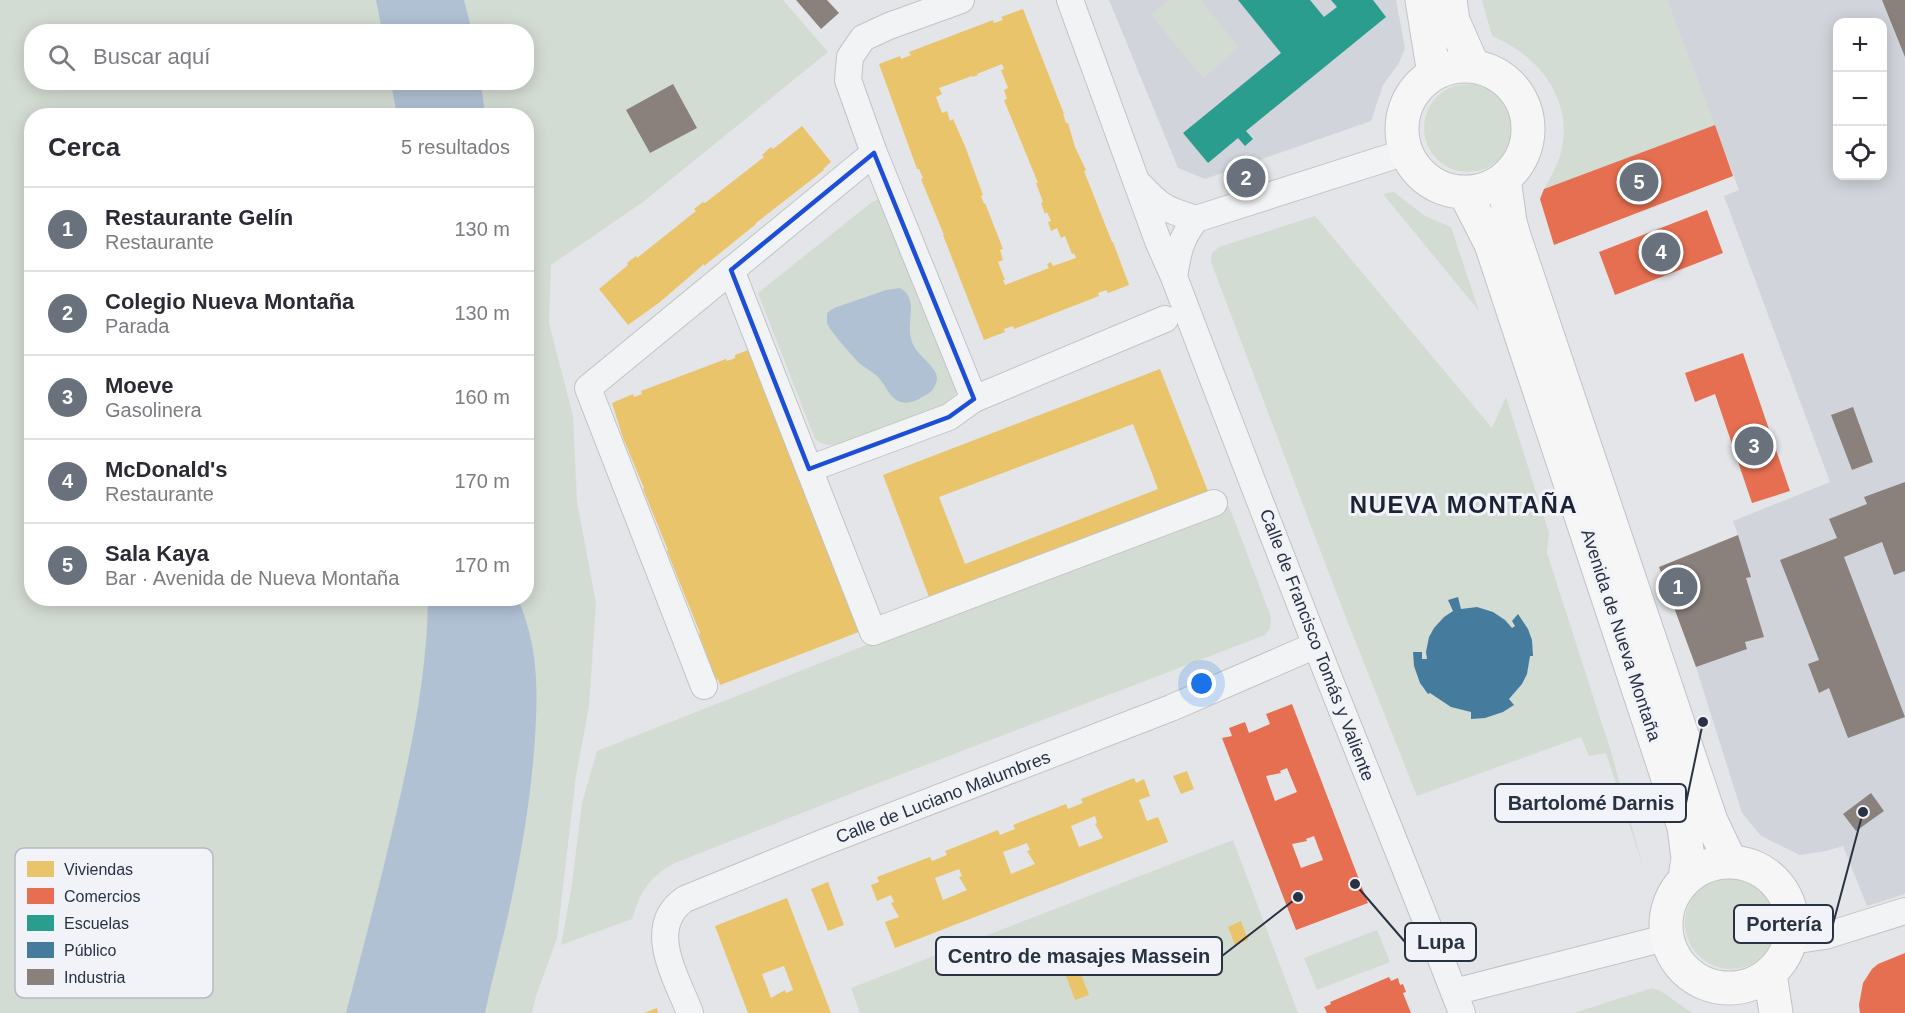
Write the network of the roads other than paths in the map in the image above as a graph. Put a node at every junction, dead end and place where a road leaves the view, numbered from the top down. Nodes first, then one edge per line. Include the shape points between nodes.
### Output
1 (961, 0) edge
2 (1070, 0) edge
3 (1422, 0) edge
4 (1450, 0) edge
5 (1473, 66) junction
6 (1434, 74) junction
7 (1406, 152) junction
8 (874, 153) junction
9 (1504, 179) junction
10 (1137, 181) junction
11 (1465, 193) junction
12 (1196, 219) junction
13 (731, 270) junction
14 (1174, 277) junction
15 (1165, 319) dead end
16 (974, 399) junction
17 (809, 469) junction
18 (1214, 503) dead end
19 (1316, 645) junction
20 (704, 686) dead end
21 (1730, 861) junction
22 (1685, 878) junction
23 (1905, 911) edge
24 (1665, 938) junction
25 (1791, 941) junction
26 (1770, 974) junction
27 (1736, 1001) edge
28 (1458, 1002) edge
29 (690, 1013) edge
30 (1776, 1013) edge

1 - 8 street via 863,39 850,57 848,80
2 - 10 street, Calle de Francisco Tomás y Valiente
3 - 6 main road
4 - 5 main road via 1453,21
5 - 6 main road via 1453,66
5 - 9 main road via 1494,72 1511,84 1523,102 1529,123 1527,144 1519,164
6 - 7 main road via 1416,88 1405,108 1402,130
7 - 11 main road via 1420,173 1440,188
7 - 12 street
8 - 13 street
8 - 16 street
9 - 11 main road via 1486,189
9 - 21 main road, Avenida de Nueva Montaña via 1514,236 1711,821
10 - 12 street, Calle de Francisco Tomás y Valiente via 1158,205
10 - 14 street, Calle de Francisco Tomás y Valiente
11 - 22 main road, Avenida de Nueva Montaña via 1491,244 1684,827 1688,858
12 - 14 street via 1178,249
13 - 17 street
13 - 20 street via 588,388
14 - 19 street, Calle de Francisco Tomás y Valiente
15 - 16 street
16 - 17 street via 949,417
17 - 18 street via 873,632
19 - 28 street, Calle de Francisco Tomás y Valiente
19 - 29 street, Calle de Luciano Malumbres via 1162,711 685,899 669,916 664,938
21 - 22 main road via 1706,865
21 - 25 main road via 1763,871 1777,884 1792,918
22 - 24 main road via 1668,903
23 - 25 street via 1825,936
24 - 27 main road via 1682,969
24 - 28 street
25 - 26 main road
26 - 27 main road
26 - 30 main road

